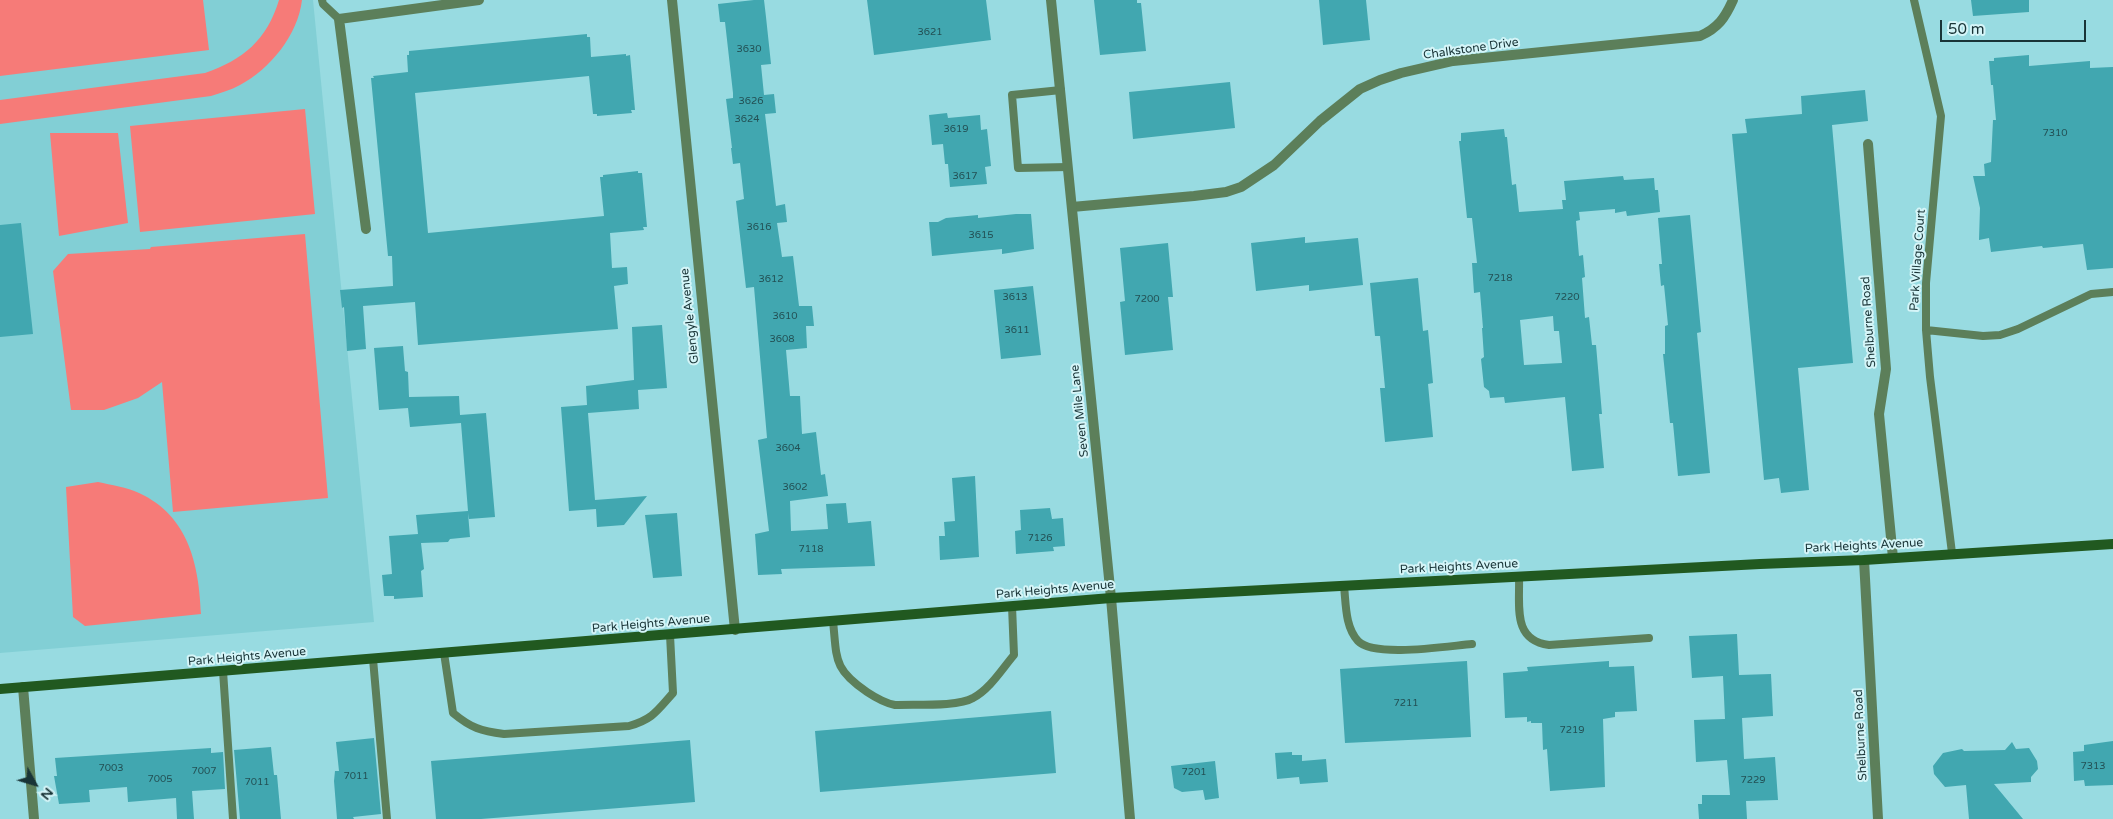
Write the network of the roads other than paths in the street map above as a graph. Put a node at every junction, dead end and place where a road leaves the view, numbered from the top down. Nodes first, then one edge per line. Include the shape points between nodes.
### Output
1 (322, 0) edge
2 (479, 0) edge
3 (672, 0) edge
4 (1051, 0) edge
5 (1733, 0) edge
6 (1914, 0) edge
7 (431, 3) edge
8 (339, 19) junction
9 (1060, 90) junction
10 (1868, 144) dead end
11 (1068, 167) junction
12 (1072, 207) junction
13 (366, 229) dead end
14 (2113, 292) edge
15 (1926, 330) junction
16 (2113, 544) edge
17 (1952, 553) junction
18 (1893, 558) junction
19 (1864, 560) junction
20 (1520, 577) junction
21 (1344, 586) junction
22 (1111, 598) junction
23 (1012, 606) junction
24 (833, 621) junction
25 (734, 630) junction
26 (670, 635) junction
27 (1649, 638) dead end
28 (1472, 644) dead end
29 (444, 653) junction
30 (374, 659) junction
31 (223, 671) junction
32 (23, 687) junction
33 (0, 689) edge
34 (34, 819) edge
35 (233, 819) edge
36 (387, 819) edge
37 (1130, 819) edge
38 (1878, 819) edge

1 - 8 lane
2 - 7 street
3 - 25 street, Glengyle Avenue
4 - 9 street, Seven Mile Lane
5 - 12 street, Chalkstone Drive via 1726,16 1714,30 1700,36 1453,61 1380,80 1360,89 1320,121 1274,165 1241,187 1226,192
6 - 15 lane, Park Village Court via 1941,116 1926,283
7 - 8 street
8 - 13 street
9 - 11 street, Seven Mile Lane
9 - 11 lane via 1012,96 1018,168
10 - 18 street, Shelburne Road via 1886,369 1879,414
11 - 12 street, Seven Mile Lane
12 - 22 street, Seven Mile Lane
14 - 15 lane via 2091,294 2000,335
15 - 17 lane, Park Village Court
16 - 17 main road, Park Heights Avenue
17 - 18 main road, Park Heights Avenue
18 - 19 main road, Park Heights Avenue
19 - 20 main road, Park Heights Avenue
19 - 38 street, Shelburne Road
20 - 21 main road, Park Heights Avenue
20 - 27 lane via 1522,629 1536,644
21 - 22 main road, Park Heights Avenue
21 - 28 lane via 1350,628 1366,648
22 - 23 main road, Park Heights Avenue
22 - 37 street, Seven Mile Lane
23 - 24 main road, Park Heights Avenue
23 - 24 lane via 1014,656 983,691 960,702 895,705 875,697 842,672 836,658
24 - 25 main road, Park Heights Avenue
25 - 26 main road, Park Heights Avenue
26 - 29 main road, Park Heights Avenue
26 - 29 lane via 673,693 653,716 629,726 504,734 485,732 453,713
29 - 30 main road, Park Heights Avenue
30 - 31 main road, Park Heights Avenue
30 - 36 lane
31 - 32 main road, Park Heights Avenue
31 - 35 lane
32 - 33 main road, Park Heights Avenue
32 - 34 street

